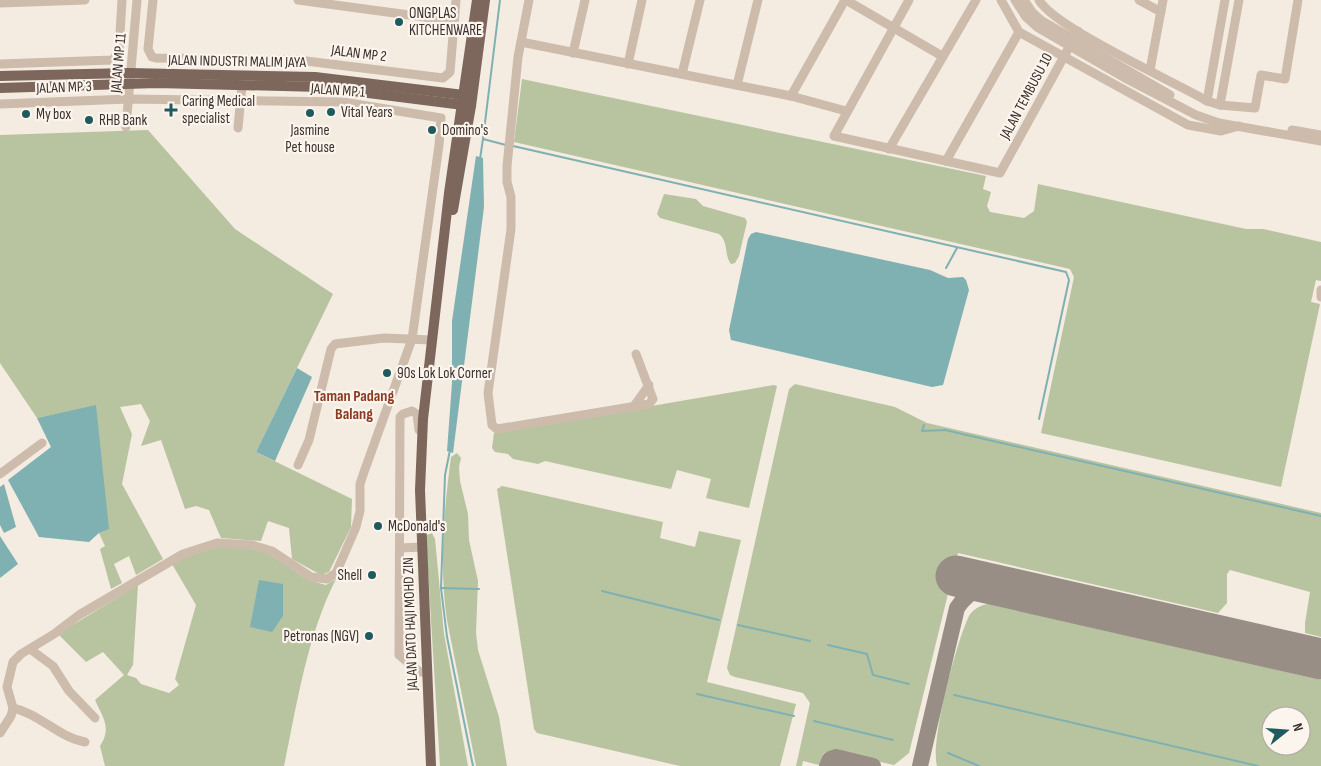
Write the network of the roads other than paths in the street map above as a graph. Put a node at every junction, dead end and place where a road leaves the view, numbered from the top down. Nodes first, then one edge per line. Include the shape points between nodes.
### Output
1 (78, 0) edge
2 (85, 0) edge
3 (122, 0) edge
4 (137, 0) edge
5 (153, 0) edge
6 (298, 0) edge
7 (456, 0) edge
8 (477, 0) edge
9 (485, 0) edge
10 (530, 0) edge
11 (585, 0) edge
12 (642, 0) edge
13 (700, 0) edge
14 (758, 0) edge
15 (845, 0) edge
16 (909, 0) edge
17 (976, 0) edge
18 (1001, 0) edge
19 (1015, 0) edge
20 (1024, 0) edge
21 (1039, 0) edge
22 (1139, 0) edge
23 (1163, 0) edge
24 (1225, 0) edge
25 (1239, 0) edge
26 (1298, 0) edge
27 (0, 3) edge
28 (1161, 12) junction
29 (454, 21) junction
30 (892, 27) junction
31 (134, 32) junction
32 (150, 32) junction
33 (1019, 32) junction
34 (1074, 39) junction
35 (521, 42) junction
36 (573, 53) junction
37 (942, 56) junction
38 (1063, 56) junction
39 (0, 64) edge
40 (347, 64) junction
41 (628, 64) junction
42 (1150, 70) junction
43 (467, 72) junction
44 (682, 74) junction
45 (0, 76) edge
46 (129, 78) junction
47 (345, 80) junction
48 (242, 85) junction
49 (737, 85) junction
50 (0, 88) edge
51 (432, 92) junction
52 (791, 96) junction
53 (129, 99) junction
54 (1170, 99) junction
55 (241, 100) junction
56 (467, 100) junction
57 (1207, 101) junction
58 (435, 102) junction
59 (0, 104) edge
60 (1220, 105) junction
61 (1162, 110) junction
62 (846, 111) junction
63 (1240, 126) junction
64 (126, 127) dead end
65 (238, 128) dead end
66 (1321, 135) edge
67 (458, 136) junction
68 (1321, 141) edge
69 (889, 149) junction
70 (946, 161) junction
71 (445, 243) junction
72 (1321, 290) edge
73 (1321, 298) edge
74 (412, 339) junction
75 (430, 340) junction
76 (636, 354) dead end
77 (42, 443) dead end
78 (422, 461) junction
79 (298, 465) dead end
80 (1, 472) edge
81 (422, 547) junction
82 (400, 548) junction
83 (30, 649) junction
84 (427, 672) junction
85 (13, 708) junction
86 (95, 718) dead end
87 (0, 733) edge
88 (85, 742) dead end
89 (431, 766) edge

1 - 2 street
1 - 27 street
3 - 39 street via 119,51 113,60
4 - 31 street, JALAN MP 11
5 - 32 street
6 - 29 street
7 - 29 street
8 - 43 main road
9 - 56 main road
10 - 35 street
11 - 36 street
12 - 41 street
13 - 44 street
14 - 49 street
15 - 30 street
15 - 52 street
16 - 30 street
17 - 37 street
18 - 33 street
19 - 34 street via 1032,23
20 - 34 street via 1037,17
21 - 34 street
22 - 28 street
23 - 28 street
24 - 57 street
25 - 60 street
26 - 60 street via 1285,79 1262,74 1255,108
28 - 42 street
29 - 40 street, JALAN MP 2 via 450,72 443,78
30 - 37 street
30 - 62 street
31 - 32 street
31 - 46 street, JALAN MP 11
32 - 40 street, JALAN MP 2 via 148,49 156,58
33 - 38 street
33 - 70 street
34 - 38 street, JALAN TEMBUSU 10
34 - 42 street
34 - 54 street
35 - 36 street
35 - 76 street via 507,182 511,197 511,229 488,393 492,425 497,429 634,406 649,385
36 - 41 street
37 - 69 street
38 - 61 street
38 - 70 street, JALAN TEMBUSU 10 via 1000,174
40 - 47 street
41 - 44 street
42 - 57 street
43 - 51 main road via 456,88
43 - 56 main road
44 - 49 street
45 - 46 main road, JALAN INDUSTRI MALIM JAYA
46 - 47 main road, JALAN INDUSTRI MALIM JAYA
46 - 48 main road, JALAN INDUSTRI MALIM JAYA
46 - 50 main road, JALAN INDUSTRI MALIM JAYA
46 - 53 street, JALAN MP 11
47 - 51 main road, JALAN INDUSTRI MALIM JAYA
48 - 55 street
48 - 58 main road, JALAN INDUSTRI MALIM JAYA via 321,87
49 - 52 street
51 - 56 main road, JALAN INDUSTRI MALIM JAYA
52 - 62 street
53 - 55 street, JALAN MP 1
53 - 59 street, JALAN MP 3
53 - 64 street, JALAN MP 11
54 - 61 street
54 - 63 street via 1196,115
54 - 66 street via 1213,116
55 - 65 street
55 - 74 street, JALAN MP 1 via 344,102 441,118
56 - 58 main road, JALAN INDUSTRI MALIM JAYA
56 - 67 main road
56 - 71 main road via 457,194
57 - 60 street
58 - 67 main road via 451,112
61 - 63 street via 1188,124 1210,130 1221,132
62 - 69 street via 834,136
63 - 68 street
67 - 71 main road
69 - 70 street
71 - 75 main road, JALAN DATO HAJI MOHD ZIN
72 - 73 street
74 - 75 street
74 - 79 street via 384,338 335,344 309,440
74 - 83 street via 360,484 360,511 356,527 332,577 311,577 263,547 217,543 183,554 79,614
75 - 78 main road, JALAN DATO HAJI MOHD ZIN
77 - 80 street
78 - 81 main road, JALAN DATO HAJI MOHD ZIN
78 - 82 street via 418,448 419,420 417,414 407,412 400,417
81 - 82 street
81 - 84 main road, JALAN DATO HAJI MOHD ZIN
82 - 84 street via 399,655 420,672
83 - 85 street via 13,662 7,687
83 - 86 street via 54,666 69,691
84 - 89 main road, JALAN DATO HAJI MOHD ZIN
85 - 87 street
85 - 88 street via 29,712 65,736

